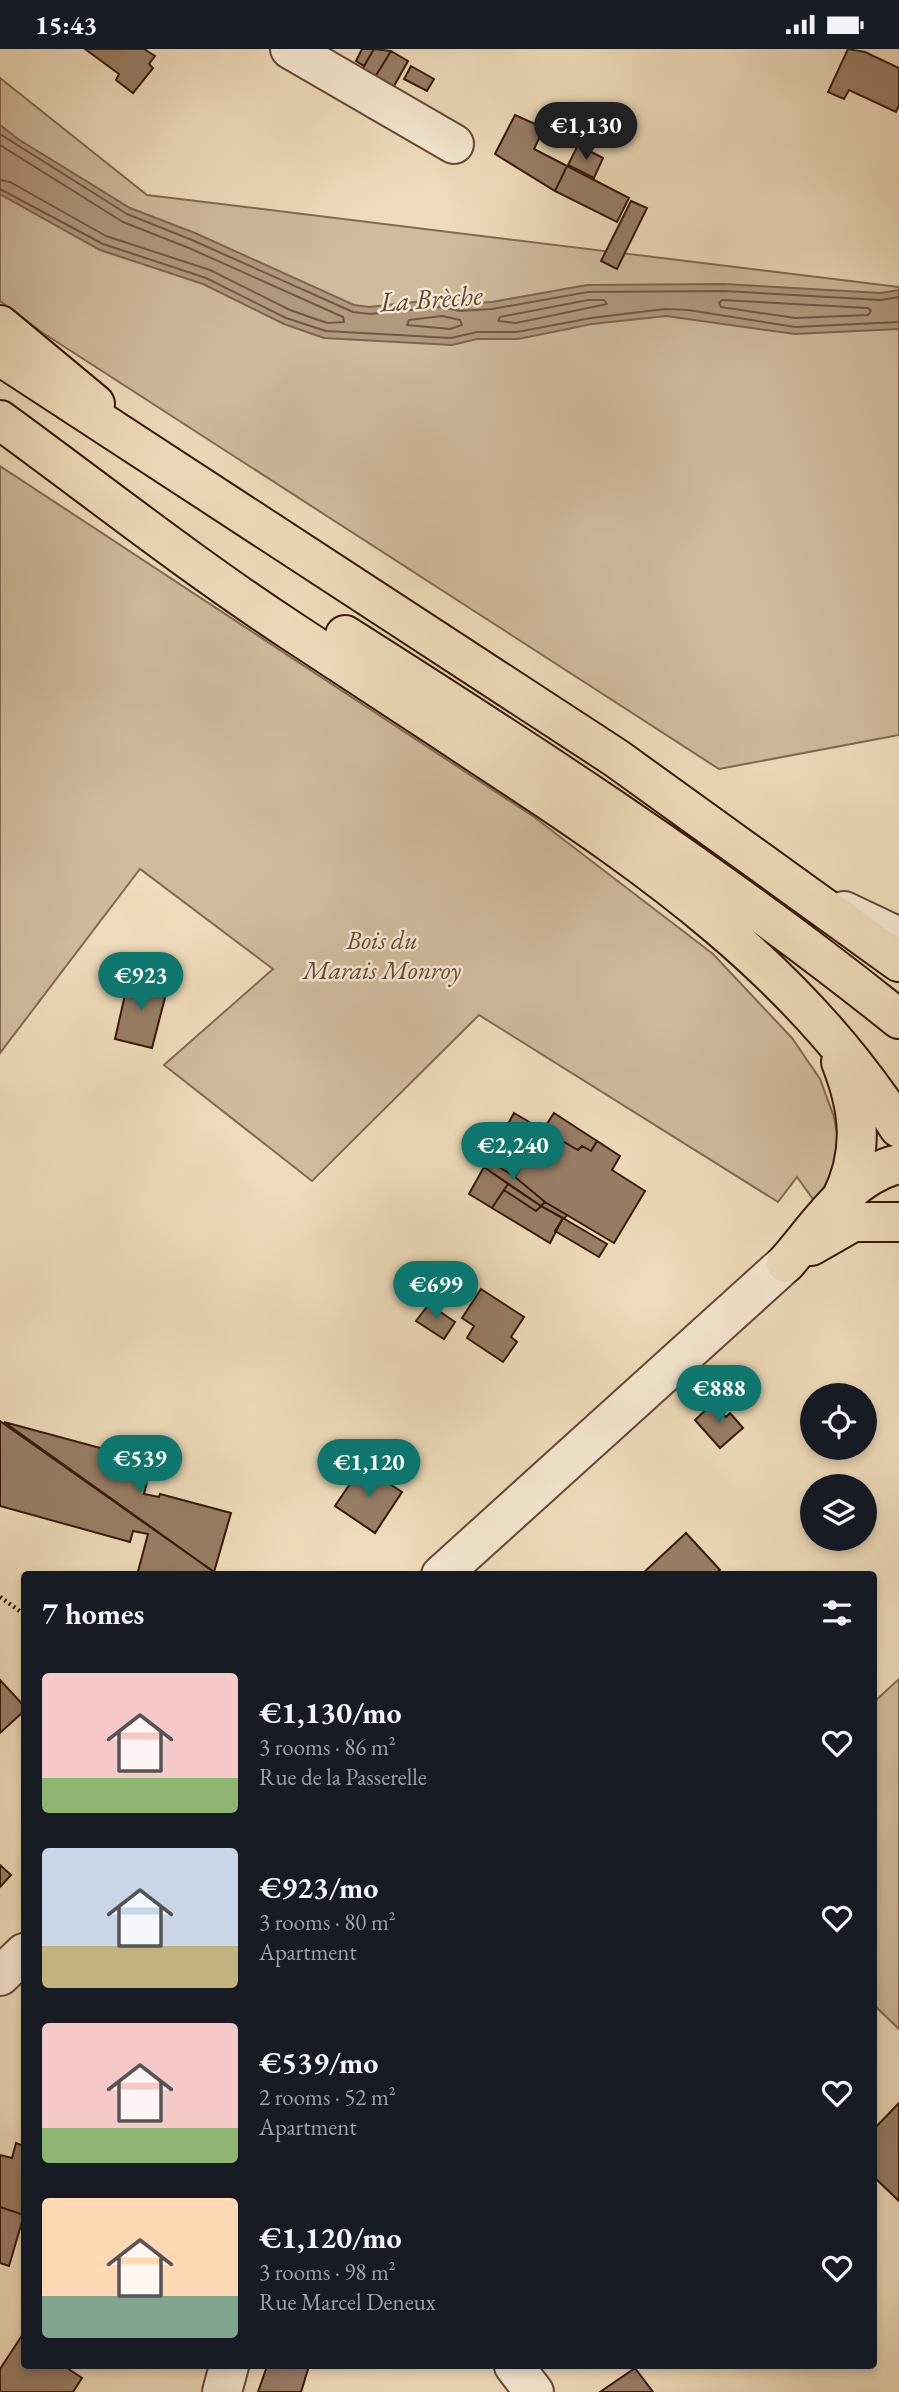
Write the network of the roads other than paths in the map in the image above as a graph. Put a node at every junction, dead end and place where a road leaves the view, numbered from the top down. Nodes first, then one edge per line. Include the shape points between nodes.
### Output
1 (290, 49) edge
2 (454, 144) dead end
3 (0, 325) edge
4 (0, 356) edge
5 (0, 410) edge
6 (0, 420) edge
7 (154, 456) junction
8 (809, 895) junction
9 (899, 937) edge
10 (899, 962) edge
11 (899, 1019) edge
12 (825, 1033) junction
13 (899, 1128) edge
14 (899, 1164) edge
15 (899, 1197) edge
16 (847, 1211) junction
17 (899, 1222) edge
18 (786, 1263) joint
19 (444, 1571) edge
20 (21, 1956) edge
21 (0, 1976) edge
22 (228, 2369) edge
23 (516, 2369) edge
24 (222, 2392) edge
25 (534, 2392) edge

1 - 2 street
3 - 7 main road
4 - 7 main road
5 - 11 main road via 599,801
6 - 12 main road via 273,619 645,867 736,940
7 - 8 main road via 616,758
8 - 9 street
8 - 10 main road
12 - 13 main road
12 - 16 main road via 847,1076 857,1119 857,1157
14 - 16 main road via 876,1172
15 - 16 main road
16 - 17 main road
16 - 18 main road
18 - 19 street
20 - 21 street
22 - 24 street
23 - 25 street

